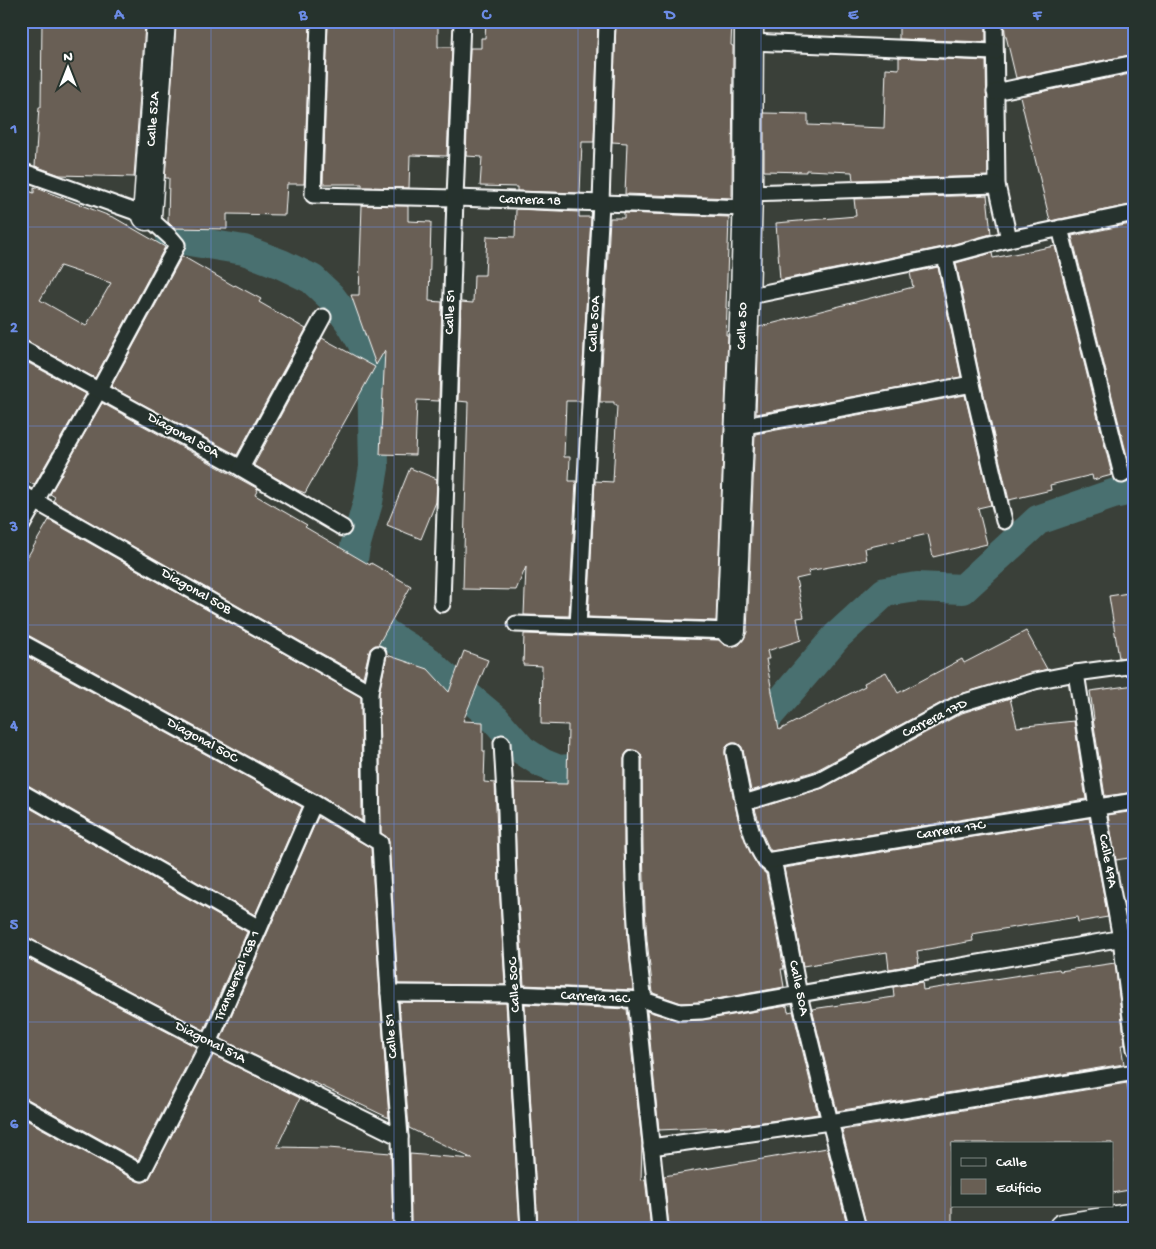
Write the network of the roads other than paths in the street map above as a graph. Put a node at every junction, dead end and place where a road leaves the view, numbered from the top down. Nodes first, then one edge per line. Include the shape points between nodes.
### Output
1 (161, 21) edge
2 (319, 21) edge
3 (462, 21) edge
4 (607, 21) edge
5 (995, 21) edge
6 (749, 32) edge
7 (995, 52) junction
8 (1135, 63) edge
9 (996, 92) junction
10 (21, 171) edge
11 (997, 185) junction
12 (454, 198) junction
13 (747, 201) junction
14 (601, 203) junction
15 (1135, 213) edge
16 (147, 216) junction
17 (1060, 228) junction
18 (1009, 239) junction
19 (945, 256) junction
20 (745, 296) junction
21 (323, 318) dead end
22 (21, 348) edge
23 (972, 384) junction
24 (99, 390) junction
25 (739, 427) junction
26 (241, 468) junction
27 (1122, 474) dead end
28 (21, 493) edge
29 (36, 501) junction
30 (1004, 521) dead end
31 (21, 528) edge
32 (343, 528) dead end
33 (442, 604) dead end
34 (516, 624) dead end
35 (578, 626) junction
36 (731, 631) joint
37 (21, 642) edge
38 (378, 654) dead end
39 (1135, 665) edge
40 (1076, 673) junction
41 (370, 692) junction
42 (502, 743) dead end
43 (734, 752) dead end
44 (633, 759) dead end
45 (21, 792) edge
46 (1135, 801) edge
47 (314, 803) junction
48 (744, 803) junction
49 (1097, 807) junction
50 (376, 841) junction
51 (766, 862) junction
52 (259, 928) junction
53 (1128, 937) edge
54 (21, 944) edge
55 (389, 993) junction
56 (515, 994) junction
57 (799, 995) junction
58 (640, 1000) junction
59 (209, 1043) junction
60 (1135, 1049) edge
61 (1135, 1072) edge
62 (21, 1106) edge
63 (830, 1122) junction
64 (400, 1137) junction
65 (651, 1147) junction
66 (1135, 1217) edge
67 (1078, 1227) edge
68 (402, 1228) edge
69 (529, 1228) edge
70 (660, 1228) edge
71 (858, 1228) edge

1 - 16 street, Calle 52A
2 - 12 lane, Carrera 18 via 314,195
3 - 12 lane, Calle 51
4 - 14 lane, Calle 50A
5 - 7 lane
6 - 7 lane
6 - 13 street, Calle 50
7 - 9 lane
8 - 9 lane
9 - 11 lane
10 - 16 lane
11 - 13 lane, Carrera 18
11 - 18 lane
12 - 14 lane, Carrera 18
12 - 33 lane, Calle 51
13 - 14 lane, Carrera 18
13 - 20 street, Calle 50
14 - 35 lane, Calle 50A
15 - 17 lane
16 - 24 lane via 177,245
17 - 18 lane
17 - 27 lane
18 - 19 lane
19 - 20 lane
19 - 23 lane
20 - 25 street, Calle 50
21 - 26 lane
22 - 24 lane, Diagonal 50A
23 - 25 lane
23 - 30 lane
24 - 26 lane, Diagonal 50A
24 - 29 lane
25 - 36 street, Calle 50
26 - 32 lane, Diagonal 50A
28 - 29 lane, Diagonal 50B
29 - 31 lane
29 - 41 lane, Diagonal 50B
34 - 35 lane
35 - 36 lane
37 - 47 lane, Diagonal 50C
38 - 41 lane, Calle 51
39 - 40 lane, Carrera 17D
40 - 48 lane, Carrera 17D via 958,704 819,780
40 - 49 lane, Calle 49A
41 - 50 lane, Calle 51
42 - 56 lane, Calle 50C
43 - 48 lane, Calle 50A
44 - 58 lane
45 - 52 lane
46 - 49 lane, Carrera 17C
47 - 50 lane, Diagonal 50C
47 - 52 lane, Transversal 16B 1
48 - 51 lane, Calle 50A via 755,841
49 - 51 lane, Carrera 17C
49 - 53 lane, Calle 49A
50 - 55 lane, Calle 51
51 - 57 lane, Calle 50A via 775,869
52 - 59 lane, Transversal 16B 1
53 - 57 lane, Carrera 16C
53 - 60 lane, Calle 49A
54 - 59 lane, Diagonal 51A
55 - 56 lane, Carrera 16C
55 - 64 lane, Calle 51
56 - 58 lane, Carrera 16C
56 - 69 lane, Calle 50C
57 - 58 lane, Carrera 16C via 680,1012
57 - 63 lane, Calle 50A
58 - 65 lane
59 - 62 lane, Transversal 16B 1 via 142,1173
59 - 64 lane, Diagonal 51A
61 - 63 lane
63 - 65 lane
63 - 71 lane, Calle 50A
64 - 68 lane, Calle 51
65 - 70 lane
66 - 67 street

